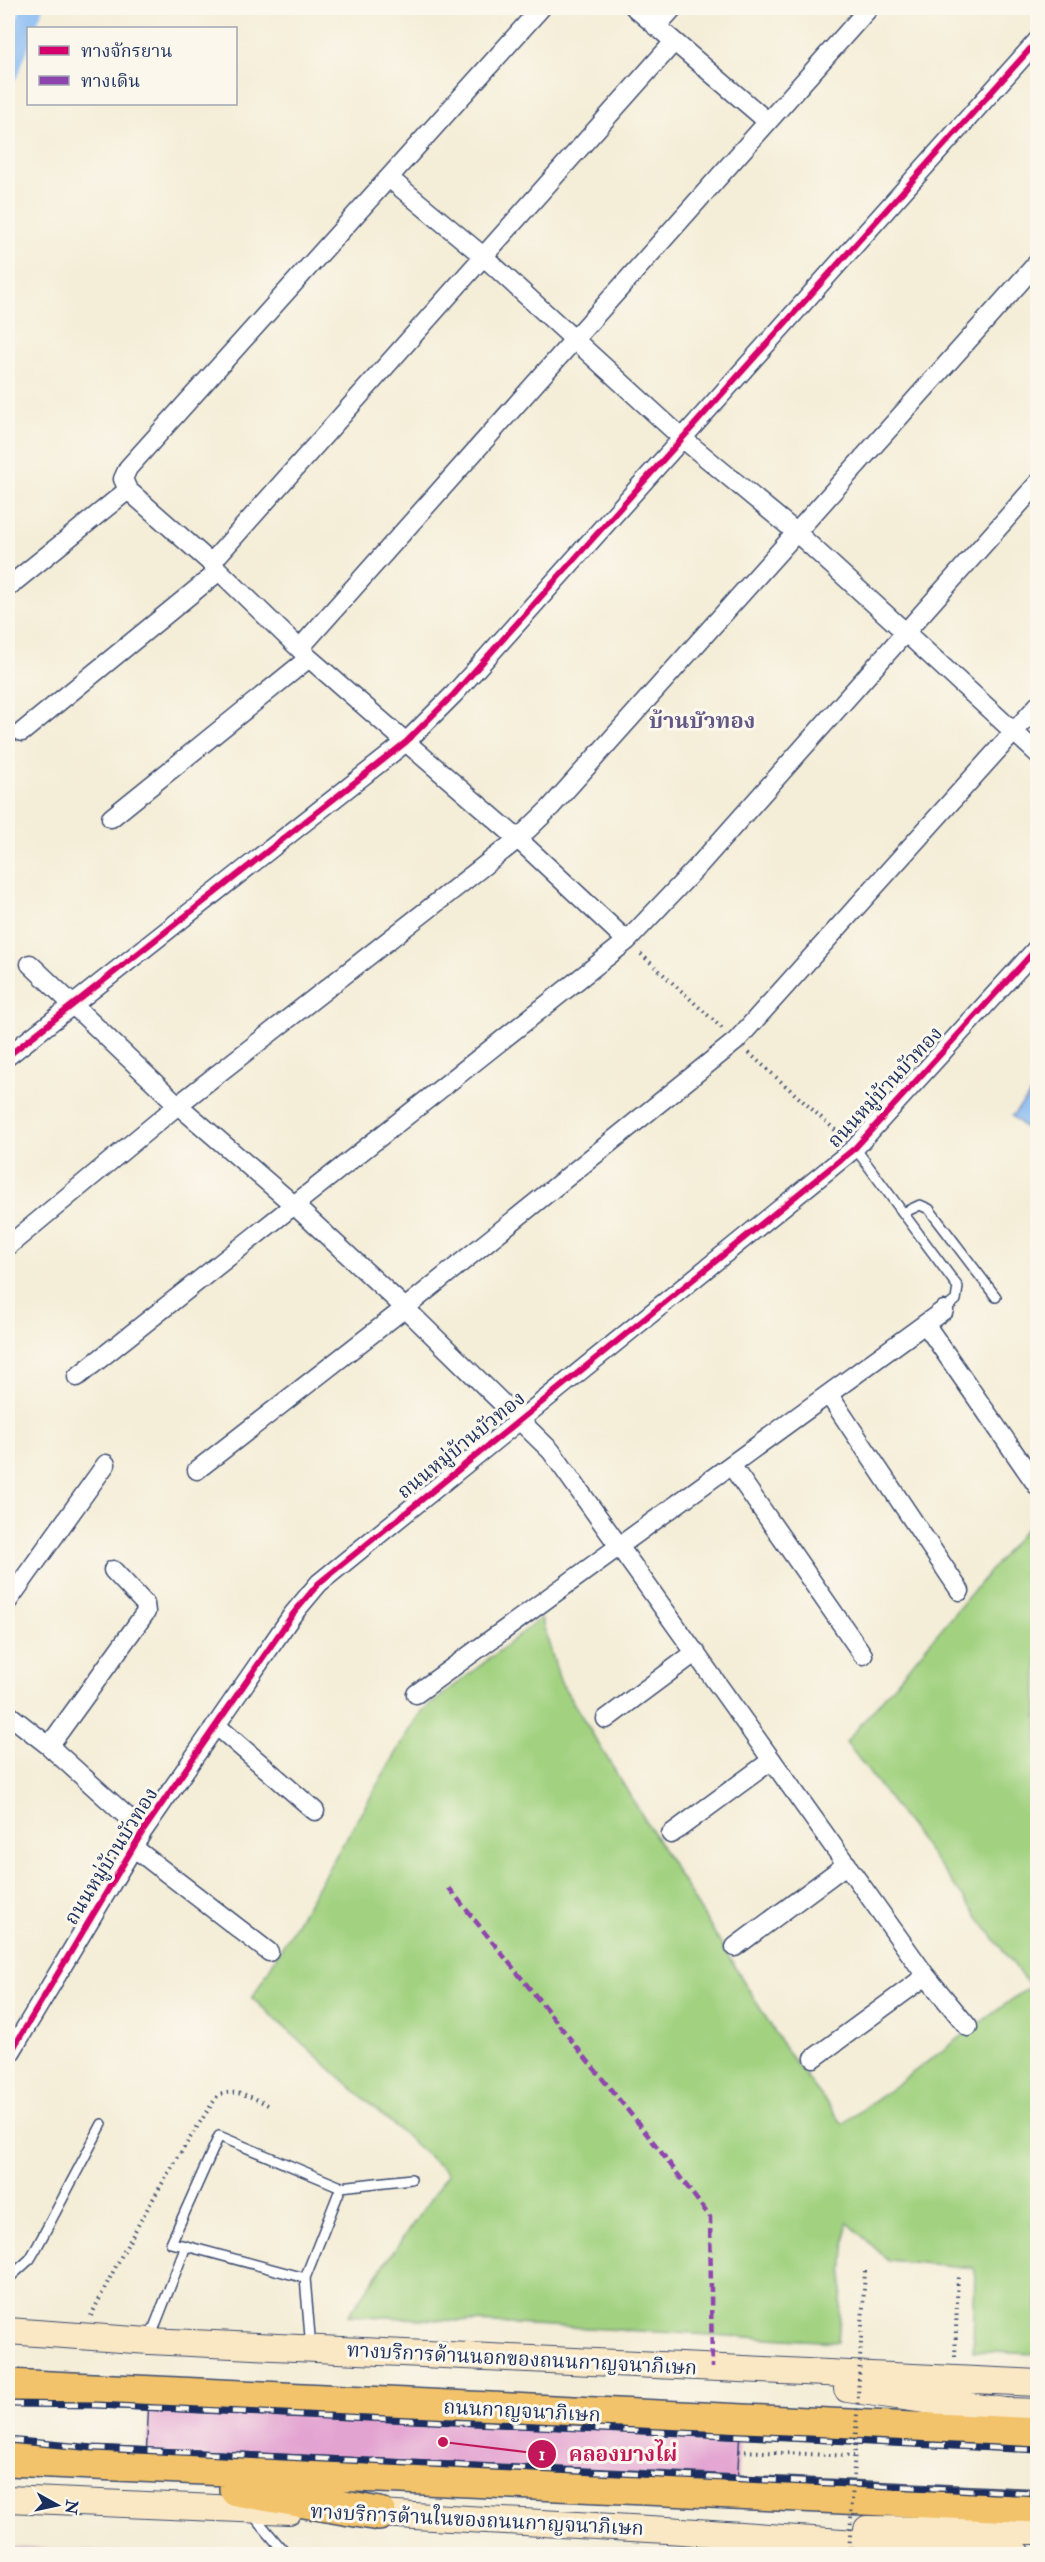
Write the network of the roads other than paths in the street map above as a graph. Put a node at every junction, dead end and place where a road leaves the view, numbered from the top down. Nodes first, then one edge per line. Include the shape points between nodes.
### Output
1 (541, 8) edge
2 (635, 8) edge
3 (673, 8) edge
4 (868, 8) edge
5 (656, 27) junction
6 (1038, 40) edge
7 (673, 43) junction
8 (767, 121) junction
9 (390, 178) junction
10 (483, 256) junction
11 (1038, 262) edge
12 (575, 338) junction
13 (682, 438) junction
14 (1038, 483) edge
15 (128, 490) junction
16 (797, 533) junction
17 (215, 567) junction
18 (8, 587) edge
19 (906, 631) junction
20 (304, 653) junction
21 (1038, 705) edge
22 (22, 732) dead end
23 (1013, 732) junction
24 (406, 742) junction
25 (1038, 754) edge
26 (111, 818) dead end
27 (518, 839) junction
28 (627, 941) junction
29 (1038, 947) edge
30 (30, 964) dead end
31 (73, 1004) junction
32 (8, 1056) edge
33 (178, 1105) junction
34 (855, 1148) junction
35 (294, 1205) junction
36 (905, 1212) junction
37 (8, 1246) edge
38 (996, 1297) dead end
39 (405, 1308) junction
40 (944, 1310) joint
41 (926, 1325) junction
42 (77, 1377) dead end
43 (830, 1395) junction
44 (519, 1421) junction
45 (106, 1464) dead end
46 (731, 1465) junction
47 (196, 1470) dead end
48 (1038, 1487) edge
49 (619, 1546) junction
50 (113, 1570) dead end
51 (960, 1591) dead end
52 (8, 1601) edge
53 (696, 1652) junction
54 (863, 1655) dead end
55 (416, 1694) dead end
56 (8, 1714) edge
57 (606, 1719) dead end
58 (217, 1726) junction
59 (48, 1746) junction
60 (772, 1760) junction
61 (315, 1811) dead end
62 (143, 1830) junction
63 (671, 1834) dead end
64 (133, 1847) junction
65 (847, 1864) junction
66 (735, 1947) dead end
67 (269, 1952) dead end
68 (926, 1976) junction
69 (968, 2027) dead end
70 (8, 2057) edge
71 (814, 2058) dead end
72 (102, 2124) dead end
73 (411, 2179) dead end
74 (341, 2187) junction
75 (186, 2246) junction
76 (305, 2278) junction
77 (8, 2279) edge
78 (8, 2331) edge
79 (149, 2341) junction
80 (311, 2348) junction
81 (683, 2366) junction
82 (1038, 2383) edge
83 (8, 2386) edge
84 (1038, 2412) edge
85 (1038, 2435) edge
86 (8, 2459) edge
87 (108, 2466) junction
88 (8, 2499) edge
89 (1038, 2506) edge
90 (248, 2509) junction
91 (379, 2514) junction
92 (667, 2530) junction
93 (1038, 2531) edge
94 (957, 2553) edge
95 (286, 2554) edge
96 (1018, 2554) edge

1 - 9 street
2 - 5 street
3 - 5 street
4 - 8 street
5 - 7 street
6 - 13 street
7 - 8 street
7 - 10 street
8 - 12 street
9 - 10 street
9 - 15 street via 128,468 123,479
10 - 12 street
10 - 17 street
11 - 16 street
12 - 13 street
12 - 20 street
13 - 16 street
13 - 24 street via 454,694
14 - 19 street
15 - 17 street
15 - 18 street
16 - 19 street
16 - 27 street
17 - 20 street
17 - 22 street
19 - 23 street
19 - 28 street
20 - 24 street
20 - 26 street
21 - 23 street
23 - 25 street
23 - 39 street via 736,1041
24 - 27 street
24 - 31 street
27 - 28 street
27 - 33 street
28 - 35 street
29 - 34 street, ถนนหมู่บ้านบัวทอง
30 - 31 street
31 - 32 street
31 - 33 street
33 - 35 street
33 - 37 street
34 - 36 lane
34 - 44 street, ถนนหมู่บ้านบัวทอง
35 - 39 street
35 - 42 street
36 - 38 lane via 920,1205 929,1209
36 - 40 lane via 958,1287 956,1300
39 - 44 street
39 - 47 street
40 - 41 street
41 - 43 street
41 - 48 street
43 - 46 street
43 - 51 street
44 - 49 street via 551,1451
44 - 58 street, ถนนหมู่บ้านบัวทอง via 319,1583 293,1614
45 - 52 street
46 - 49 street
46 - 54 street
49 - 53 street
49 - 55 street
50 - 59 street via 145,1604 146,1612
53 - 57 street
53 - 60 street
56 - 59 street
58 - 61 street
58 - 62 street, ถนนหมู่บ้านบัวทอง
59 - 62 street
60 - 63 street
60 - 65 street
62 - 64 street, ถนนหมู่บ้านบัวทอง
64 - 67 street
64 - 70 street, ถนนหมู่บ้านบัวทอง
65 - 66 street
65 - 68 street
68 - 69 street
68 - 71 street
72 - 77 lane via 30,2259
73 - 74 lane
74 - 75 lane via 219,2136 171,2243
74 - 76 lane
75 - 76 lane
75 - 79 lane
76 - 80 lane
78 - 79 main road, ทางบริการด้านนอกของถนนกาญจนาภิเษก
79 - 80 main road, ทางบริการด้านนอกของถนนกาญจนาภิเษก
80 - 81 main road, ทางบริการด้านนอกของถนนกาญจนาภิเษก
81 - 82 main road, ทางบริการด้านนอกของถนนกาญจนาภิเษก
81 - 84 main road
83 - 85 highway, ถนนกาญจนาภิเษก
86 - 87 highway
87 - 89 highway
87 - 91 highway
88 - 90 main road, ทางบริการด้านในของถนนกาญจนาภิเษก
90 - 91 main road, ทางบริการด้านในของถนนกาญจนาภิเษก
90 - 95 lane
91 - 92 main road, ทางบริการด้านในของถนนกาญจนาภิเษก
92 - 93 main road
92 - 94 main road, ทางบริการด้านในของถนนกาญจนาภิเษก
94 - 96 main road, ทางบริการด้านในของถนนกาญจนาภิเษก

